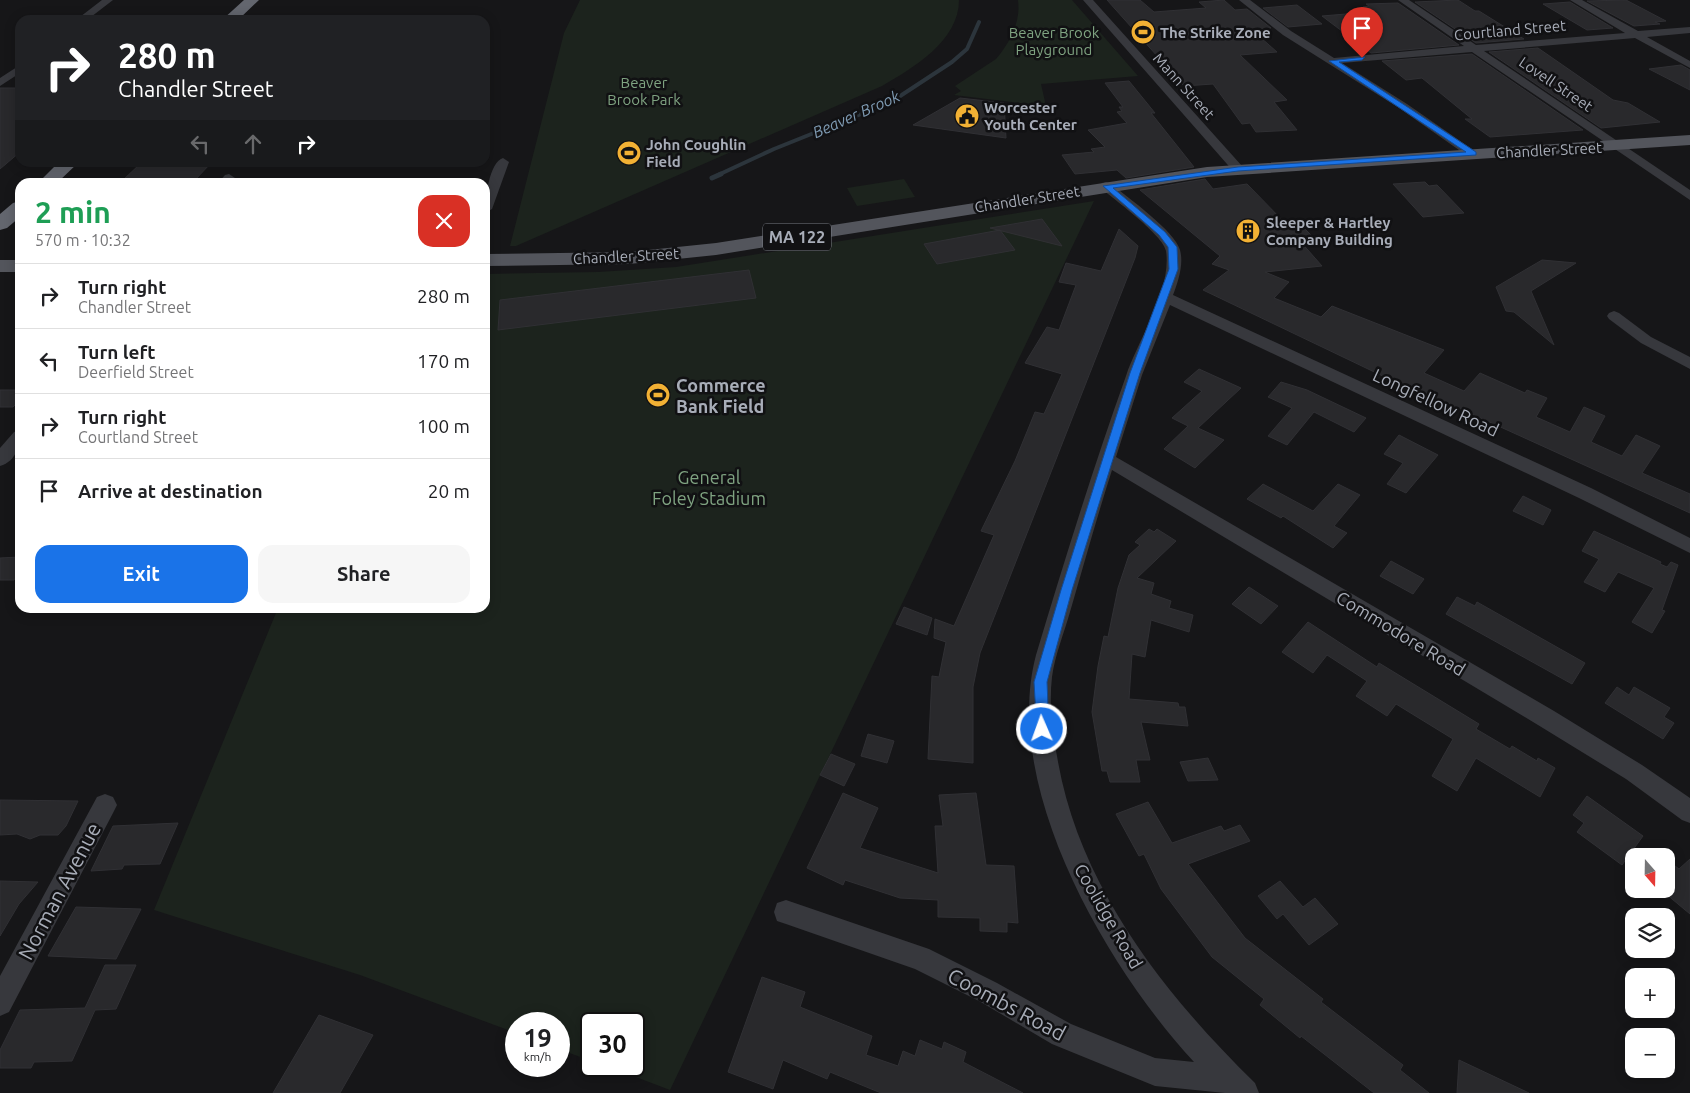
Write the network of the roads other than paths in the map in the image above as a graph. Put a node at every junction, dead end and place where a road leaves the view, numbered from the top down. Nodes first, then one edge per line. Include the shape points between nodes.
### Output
1 (108, 0) edge
2 (252, 0) edge
3 (1088, 0) edge
4 (1244, 0) edge
5 (1403, 0) edge
6 (1575, 0) edge
7 (88, 15) edge
8 (235, 15) edge
9 (1690, 30) edge
10 (1636, 34) junction
11 (1473, 48) junction
12 (1332, 61) junction
13 (1690, 65) edge
14 (15, 72) edge
15 (15, 73) edge
16 (0, 76) edge
17 (0, 83) edge
18 (1690, 140) edge
19 (1617, 146) junction
20 (1473, 154) junction
21 (503, 162) dead end
22 (64, 167) edge
23 (1238, 169) junction
24 (52, 178) edge
25 (1106, 186) junction
26 (490, 196) edge
27 (1690, 196) edge
28 (15, 211) edge
29 (0, 224) edge
30 (490, 260) edge
31 (0, 266) edge
32 (15, 266) edge
33 (1165, 297) junction
34 (1614, 316) dead end
35 (1690, 364) edge
36 (15, 442) edge
37 (0, 460) edge
38 (1108, 460) junction
39 (1690, 546) edge
40 (105, 805) dead end
41 (1690, 812) edge
42 (786, 912) dead end
43 (0, 1003) edge
44 (1238, 1086) edge

1 - 7 street
2 - 8 highway
3 - 23 street, Mann Street
4 - 12 street via 1272,24
5 - 11 street, Lovell Street
6 - 10 street
9 - 10 street, Courtland Street
10 - 11 street, Courtland Street
10 - 13 street
11 - 12 street, Courtland Street
11 - 19 street, Lovell Street
12 - 20 street
14 - 16 street
15 - 17 street
18 - 19 main road, Chandler Street / MA 122
19 - 20 main road, Chandler Street / MA 122
19 - 27 street, Lovell Street
20 - 23 main road, Chandler Street / MA 122
21 - 26 street
22 - 24 highway
23 - 25 main road, Chandler Street / MA 122
25 - 30 main road, Chandler Street / MA 122 via 716,249 629,258
25 - 33 street, Coolidge Road via 1162,234 1172,247 1174,269
28 - 29 highway
31 - 32 main road
33 - 38 street, Coolidge Road via 1135,373
33 - 39 street, Longfellow Road
34 - 35 street via 1646,340
36 - 37 street
38 - 41 street, Commodore Road via 1546,718 1634,772
38 - 44 street, Coolidge Road via 1040,682 1043,745 1058,818 1088,886 1135,964 1189,1035
40 - 43 street, Norman Avenue
42 - 44 street, Coombs Road via 920,958 1062,1034 1155,1072

